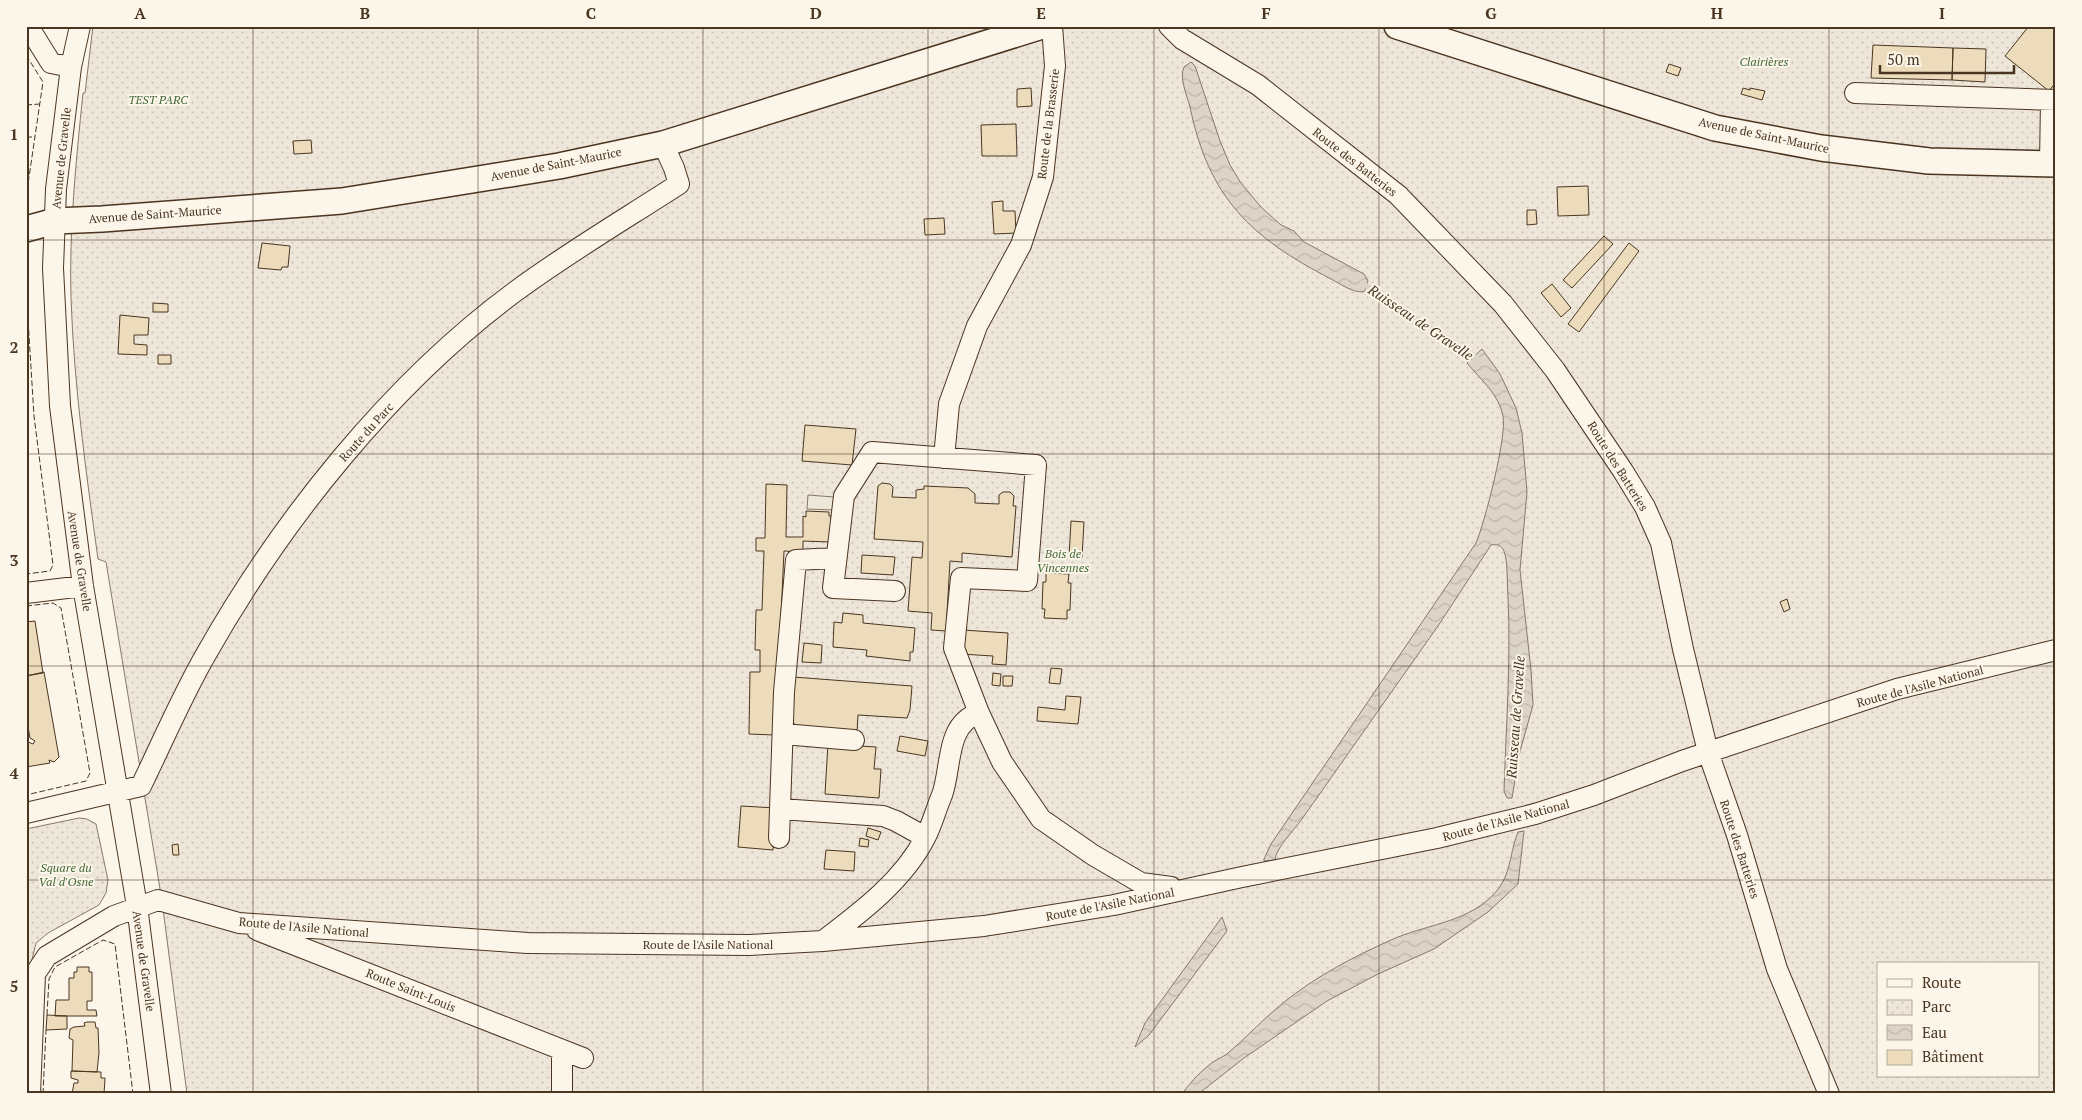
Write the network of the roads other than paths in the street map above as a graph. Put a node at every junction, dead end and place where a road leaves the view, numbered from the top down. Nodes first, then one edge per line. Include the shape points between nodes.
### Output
1 (28, 26) edge
2 (80, 26) edge
3 (1042, 26) edge
4 (1052, 26) edge
5 (1169, 26) edge
6 (1397, 26) edge
7 (71, 67) junction
8 (1855, 93) dead end
9 (2053, 100) edge
10 (663, 144) junction
11 (2053, 164) edge
12 (26, 214) edge
13 (55, 221) junction
14 (26, 229) edge
15 (944, 458) junction
16 (836, 558) junction
17 (83, 586) junction
18 (895, 591) dead end
19 (26, 593) edge
20 (2056, 650) edge
21 (979, 713) junction
22 (782, 734) junction
23 (854, 740) dead end
24 (1708, 752) junction
25 (118, 792) junction
26 (780, 809) junction
27 (26, 813) edge
28 (779, 838) dead end
29 (925, 838) junction
30 (1186, 889) junction
31 (137, 906) junction
32 (239, 923) junction
33 (823, 942) junction
34 (562, 1050) junction
35 (583, 1058) dead end
36 (30, 1094) edge
37 (161, 1094) edge
38 (562, 1094) edge
39 (1829, 1094) edge

1 - 7 street via 51,63
2 - 7 street, Avenue de Gravelle
3 - 10 main road, Avenue de Saint-Maurice
4 - 15 street, Route de la Brasserie via 1055,66 1044,177 1021,245 977,326 949,404
5 - 24 street, Route des Batteries via 1182,39 1258,86 1398,195 1503,304 1555,370 1623,471 1645,507 1661,543
6 - 11 main road, Avenue de Saint-Maurice via 1715,128 1821,148 1929,161
7 - 13 street, Avenue de Gravelle
8 - 9 street
9 - 11 street
10 - 13 main road, Avenue de Saint-Maurice via 559,166 342,201
10 - 25 street, Route du Parc via 679,184 515,291 439,355 360,435 276,542 204,656 141,786
12 - 13 main road
13 - 14 main road
13 - 17 street, Avenue de Gravelle via 53,268 60,406
15 - 16 street via 872,452 844,496
15 - 21 street via 1036,465 1028,581 960,578 954,648
16 - 18 street via 833,588
16 - 22 street via 796,560
17 - 19 street
17 - 25 street, Avenue de Gravelle
20 - 24 street, Route de l'Asile National via 1897,689
21 - 29 street via 969,716 956,733 943,792
21 - 30 street via 1002,762 1041,819 1141,883
22 - 23 street
22 - 26 street
24 - 30 street, Route de l'Asile National via 1535,814 1437,838
24 - 39 street, Route des Batteries via 1777,969
25 - 27 street
25 - 31 street, Avenue de Gravelle
26 - 28 street
26 - 29 street via 883,816
29 - 33 street via 897,877
30 - 33 street, Route de l'Asile National via 1114,905 984,926
31 - 32 street, Route de l'Asile National via 158,900
31 - 36 street, Route de l'Asile National via 101,923 47,956 36,974
31 - 37 street, Avenue de Gravelle
32 - 33 street, Route de l'Asile National via 528,943 749,945
32 - 34 street, Route Saint-Louis
34 - 35 street, Route Saint-Louis
34 - 38 street

